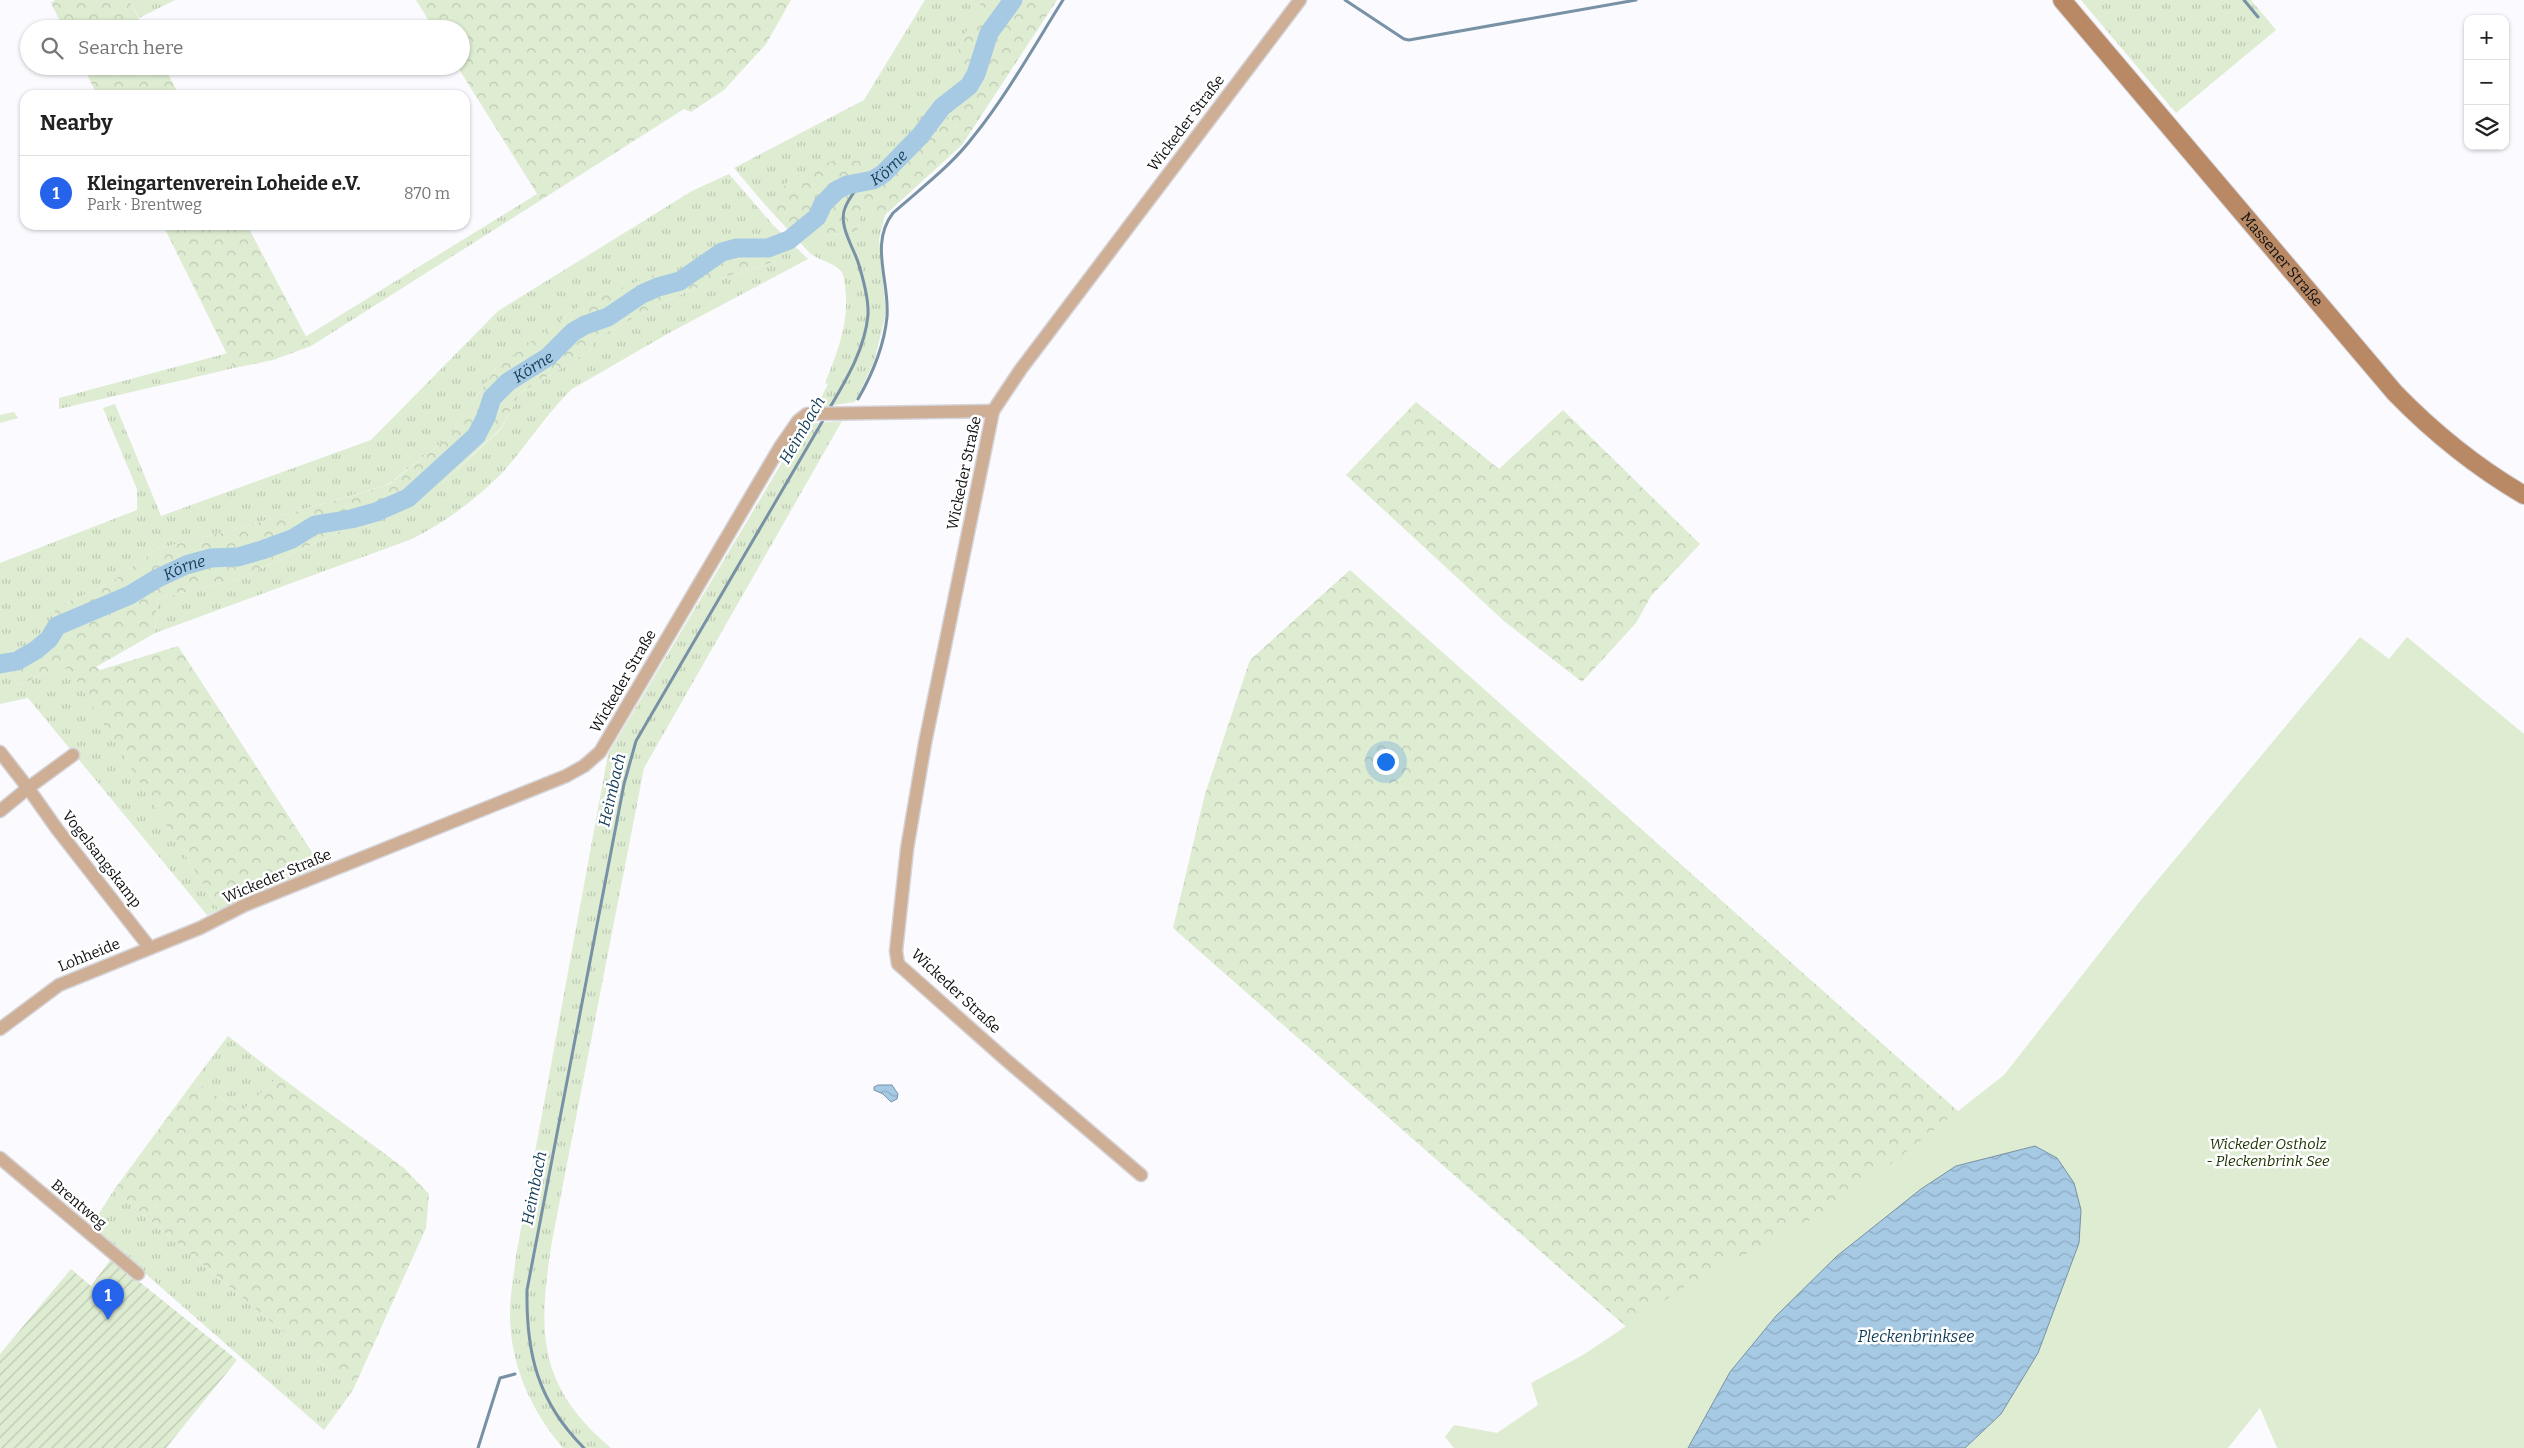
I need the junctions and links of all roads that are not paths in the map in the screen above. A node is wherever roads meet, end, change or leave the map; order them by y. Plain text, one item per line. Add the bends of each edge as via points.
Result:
1 (1300, 0) edge
2 (2062, 0) edge
3 (993, 411) junction
4 (2524, 495) edge
5 (0, 752) edge
6 (73, 755) dead end
7 (28, 788) junction
8 (0, 811) edge
9 (200, 928) joint
10 (150, 948) junction
11 (0, 1030) edge
12 (0, 1158) edge
13 (1141, 1175) dead end
14 (138, 1274) dead end

1 - 3 street, Wickeder Straße via 1021,369
2 - 4 main road, Massener Straße via 2394,393 2459,452
3 - 9 street, Wickeder Straße via 807,414 798,421 780,447 600,752 584,766 245,905
3 - 13 street, Wickeder Straße via 925,743 907,849 896,951 898,964
5 - 7 street, Vogelsangskamp
6 - 7 street
7 - 8 street
7 - 10 street, Vogelsangskamp via 56,829
9 - 10 street, Lohheide
10 - 11 street, Lohheide via 59,985
12 - 14 street, Brentweg

